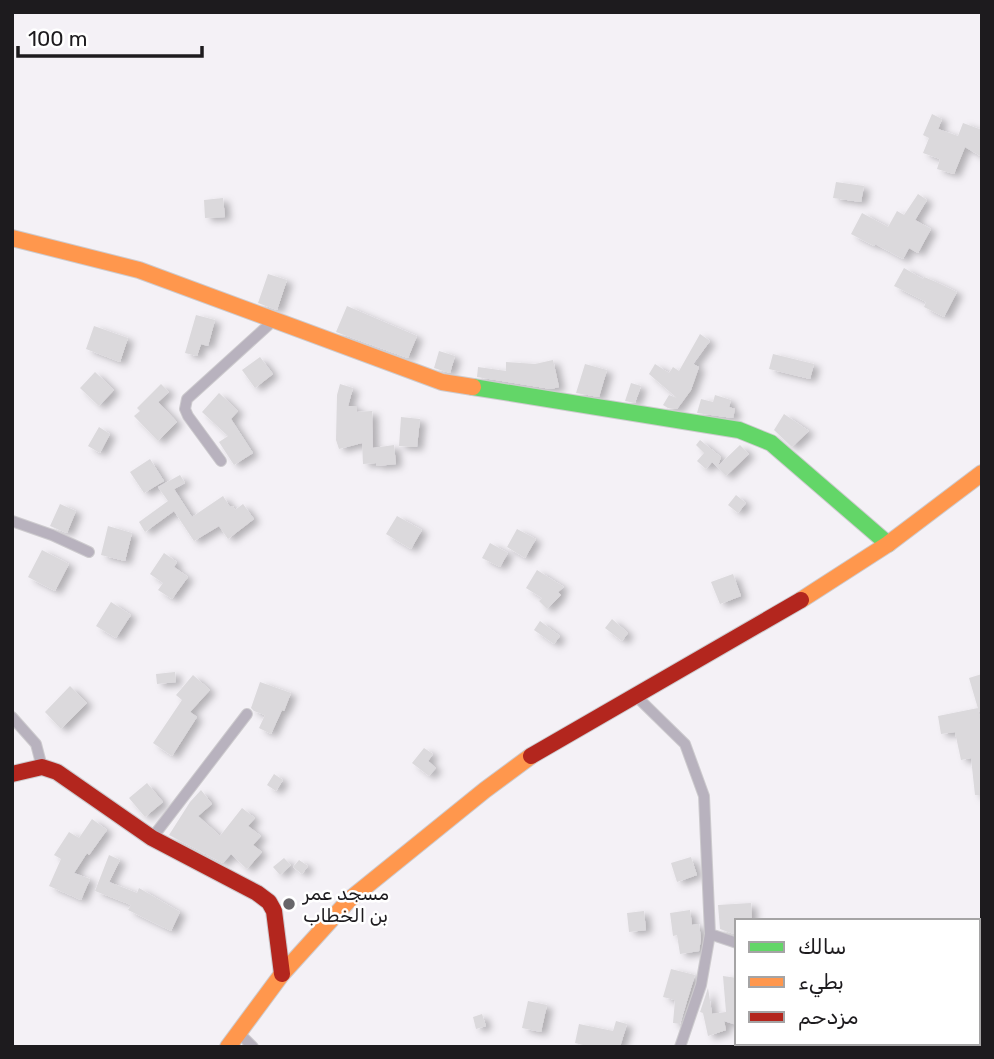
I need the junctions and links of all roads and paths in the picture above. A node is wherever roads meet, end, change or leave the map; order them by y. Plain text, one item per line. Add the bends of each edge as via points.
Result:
1 (12, 238) edge
2 (274, 320) junction
3 (221, 461) dead end
4 (982, 473) edge
5 (12, 521) edge
6 (888, 544) junction
7 (89, 552) dead end
8 (636, 696) junction
9 (247, 714) dead end
10 (12, 717) edge
11 (42, 766) junction
12 (12, 774) edge
13 (152, 838) junction
14 (710, 934) junction
15 (735, 943) edge
16 (282, 974) junction
17 (238, 1032) junction
18 (229, 1047) edge
19 (253, 1047) edge
20 (680, 1047) edge

1 - 2 street via 139,270
2 - 3 street via 187,399 188,416
2 - 6 street via 442,382 739,430 771,443
4 - 6 street
5 - 7 street
6 - 8 street via 797,603
8 - 14 street via 685,744 704,796
8 - 16 street via 539,750 485,790 349,900
9 - 13 street
10 - 11 street via 36,744
11 - 12 street
11 - 13 street
13 - 16 street via 269,902
14 - 15 street
14 - 20 street via 701,985
16 - 17 street
17 - 18 street
17 - 19 street

